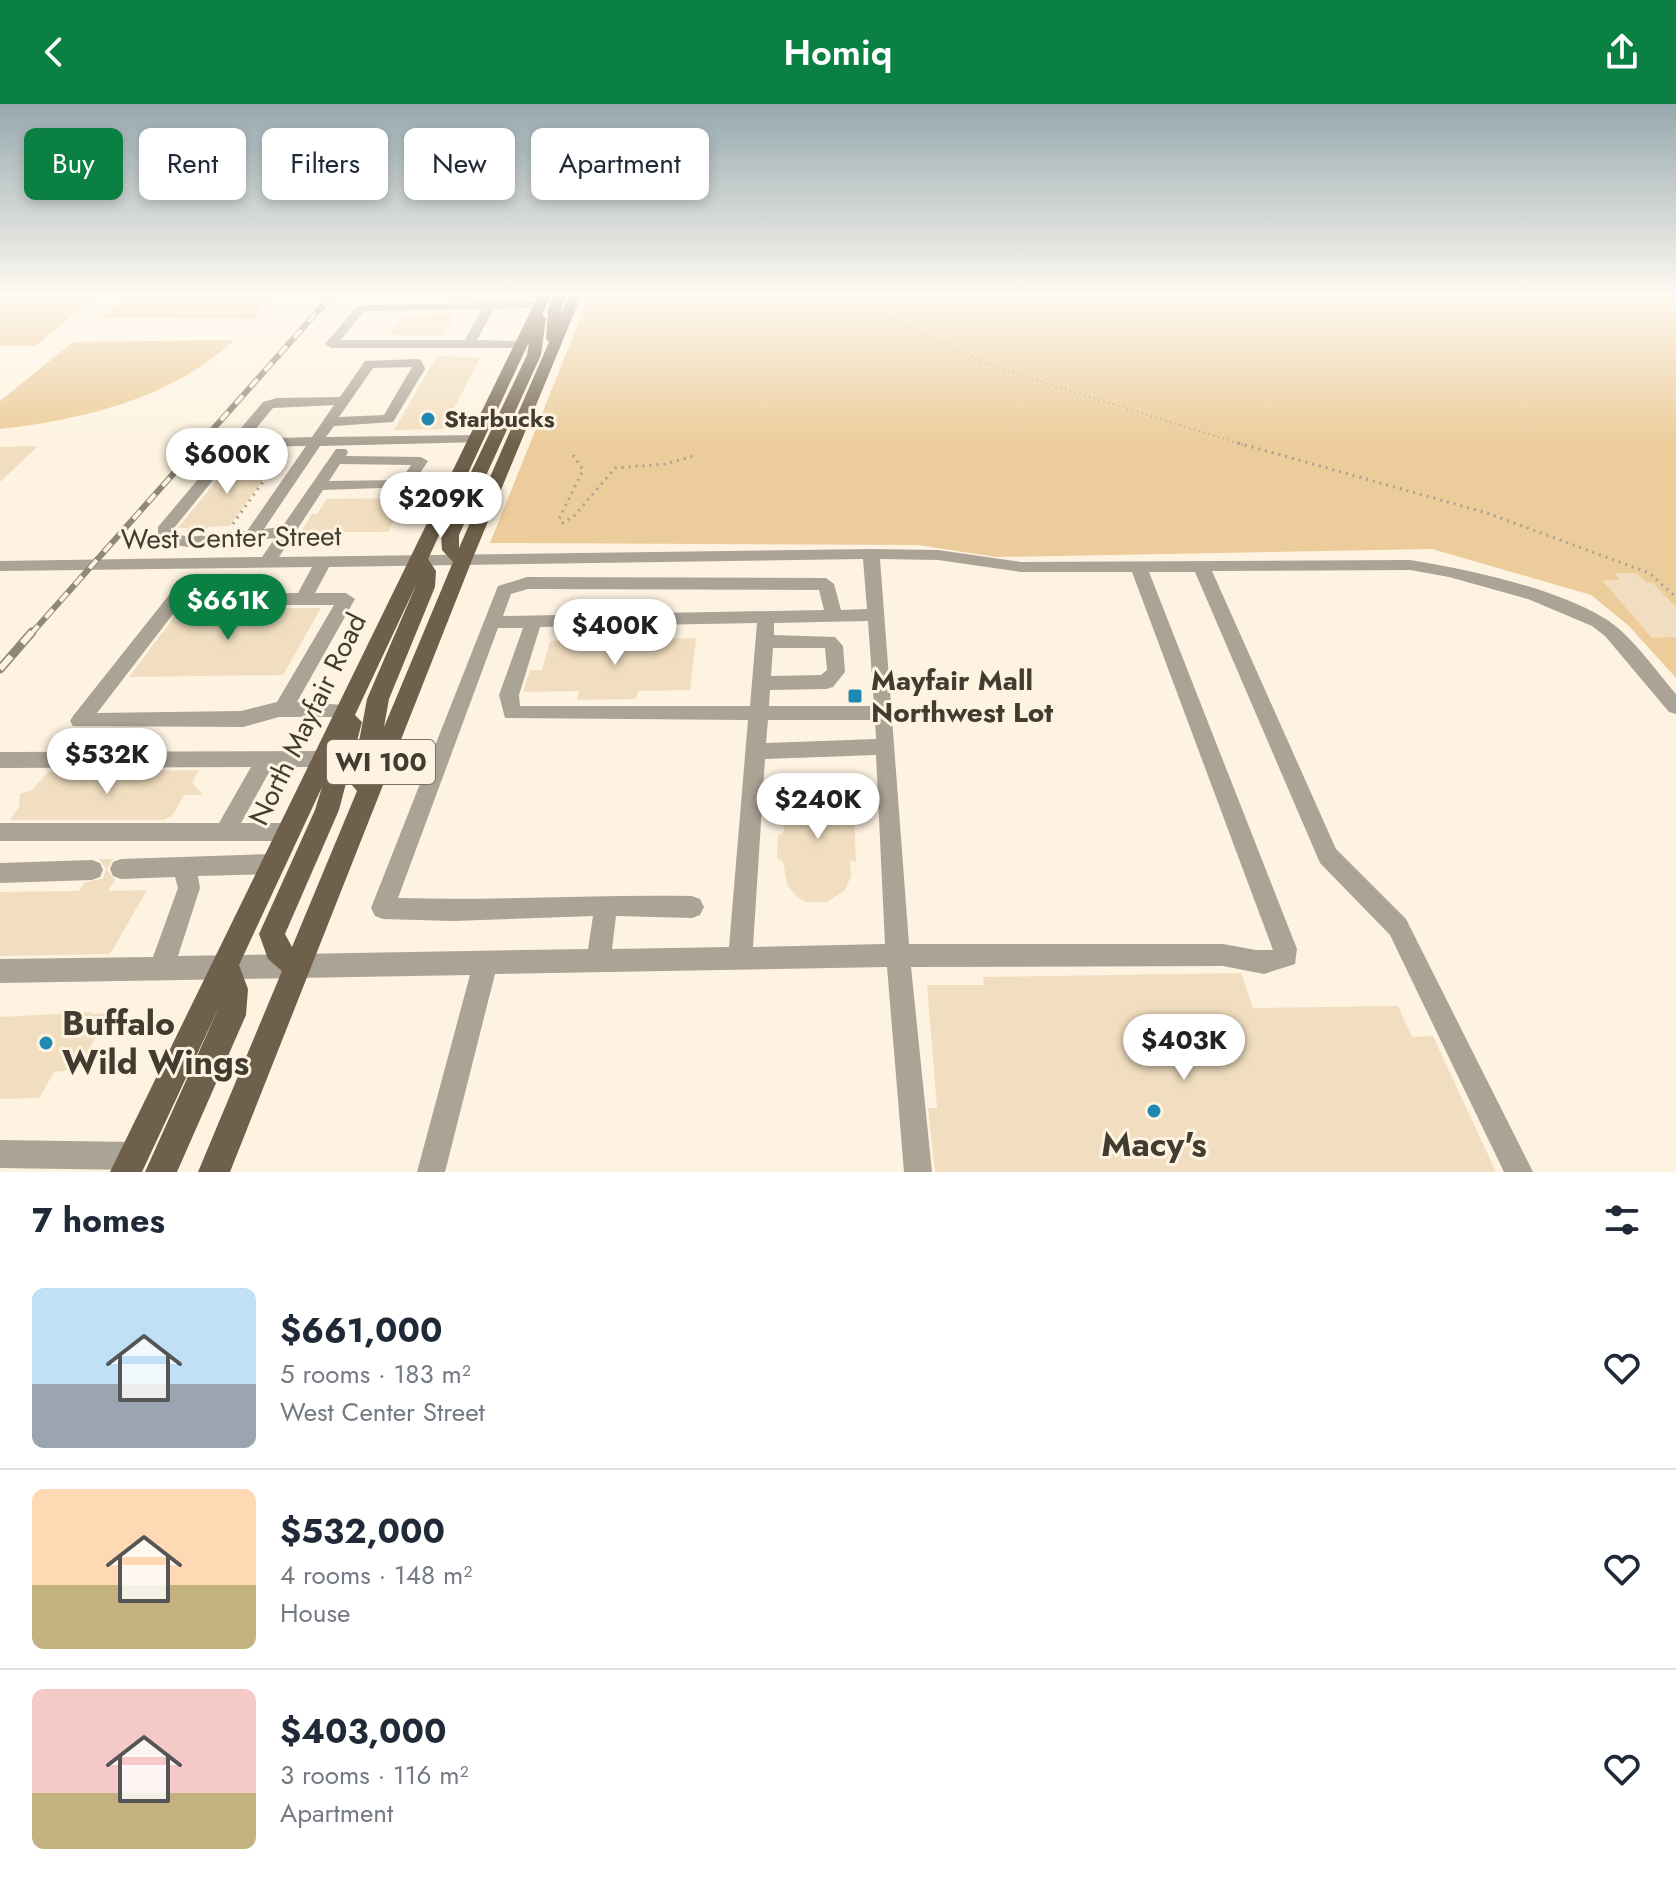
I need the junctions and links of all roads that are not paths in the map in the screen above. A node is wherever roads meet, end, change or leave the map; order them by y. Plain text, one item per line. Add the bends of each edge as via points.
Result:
1 (331, 344) edge
2 (469, 344) joint
3 (522, 344) joint
4 (536, 344) edge
5 (552, 344) edge
6 (555, 344) edge
7 (552, 351) junction
8 (343, 401) junction
9 (338, 422) junction
10 (477, 439) junction
11 (424, 440) junction
12 (317, 442) junction
13 (348, 442) junction
14 (236, 443) junction
15 (336, 460) junction
16 (318, 486) junction
17 (287, 532) junction
18 (252, 535) junction
19 (871, 554) junction
20 (419, 560) junction
21 (463, 560) junction
22 (324, 561) junction
23 (267, 562) junction
24 (0, 566) edge
25 (1138, 566) junction
26 (1201, 566) junction
27 (303, 599) junction
28 (875, 615) junction
29 (766, 616) junction
30 (832, 616) junction
31 (534, 620) junction
32 (492, 622) junction
33 (764, 641) junction
34 (360, 683) junction
35 (761, 683) junction
36 (1676, 707) edge
37 (283, 709) junction
38 (346, 712) junction
39 (884, 713) junction
40 (758, 714) junction
41 (886, 747) junction
42 (756, 751) junction
43 (266, 759) junction
44 (332, 759) junction
45 (0, 760) edge
46 (355, 827) junction
47 (0, 832) edge
48 (225, 832) junction
49 (288, 832) junction
50 (272, 864) junction
51 (184, 867) junction
52 (121, 869) dead end
53 (92, 870) dead end
54 (0, 873) edge
55 (606, 905) junction
56 (692, 907) dead end
57 (898, 957) junction
58 (740, 959) junction
59 (598, 961) junction
60 (486, 962) junction
61 (299, 965) junction
62 (223, 966) junction
63 (162, 967) junction
64 (0, 971) edge
65 (0, 1154) edge
66 (130, 1164) edge
67 (161, 1172) edge
68 (214, 1172) edge
69 (431, 1172) edge
70 (918, 1172) edge
71 (1519, 1172) edge

1 - 2 street
2 - 3 street
3 - 10 main road, North Mayfair Road / WI 100
4 - 21 main road via 450,535 448,547
5 - 7 main road
6 - 7 main road, WI 100
7 - 21 main road, WI 100
8 - 9 street
8 - 9 street via 369,364 417,363 419,369 388,419
8 - 14 street via 268,405
9 - 11 street via 368,432 417,432
9 - 12 street
10 - 11 street
10 - 20 main road, North Mayfair Road / WI 100
11 - 13 street
12 - 13 street
12 - 14 street
12 - 18 street
13 - 15 street
14 - 18 street via 166,527 166,534 188,542
15 - 16 street
15 - 16 street via 421,461 406,484
16 - 17 street
17 - 18 street
17 - 23 street
19 - 21 street, West Center Street
19 - 25 street, West Center Street via 938,555 1021,567
19 - 28 street
20 - 21 street, West Center Street
20 - 22 street, West Center Street
20 - 34 main road, North Mayfair Road / WI 100
20 - 46 main road via 427,571 426,587 378,699
21 - 46 main road, WI 100
22 - 23 street, West Center Street
22 - 27 street
23 - 24 street, West Center Street
25 - 26 street, West Center Street
25 - 57 street via 1286,956 1270,963 1223,955
26 - 36 street, West Center Street via 1410,565 1491,582 1598,622
26 - 71 street via 1328,856 1398,927
27 - 37 street via 346,599
27 - 37 street via 175,599 80,721 243,719 256,710
28 - 30 street
28 - 39 street
29 - 30 street
29 - 31 street
29 - 33 street
30 - 32 street via 826,584 527,583 504,590
31 - 32 street
31 - 40 street via 509,695 512,713
32 - 55 street via 383,908
33 - 35 street
33 - 35 street via 829,642 836,672 826,682
34 - 38 main road, North Mayfair Road / WI 100
34 - 44 main road
35 - 40 street
37 - 38 street
38 - 44 main road, North Mayfair Road / WI 100
39 - 40 street
39 - 41 street
40 - 42 street
41 - 42 street
41 - 57 street
42 - 58 street
43 - 44 street
43 - 45 street
43 - 48 street
44 - 49 main road, North Mayfair Road / WI 100
44 - 61 main road via 327,810 272,934 274,948
46 - 61 main road, WI 100
47 - 48 street
48 - 49 street
49 - 50 main road, North Mayfair Road / WI 100
50 - 51 street
50 - 62 main road, North Mayfair Road / WI 100
51 - 52 street
51 - 63 street via 189,888
53 - 54 street
55 - 56 street
55 - 59 street
57 - 58 street
57 - 70 street
58 - 59 street
59 - 60 street
60 - 61 street
60 - 69 street
61 - 62 street
61 - 68 main road, WI 100
62 - 63 street
62 - 66 main road, North Mayfair Road / WI 100
62 - 67 main road via 237,988 232,1015
63 - 64 street
65 - 66 street

